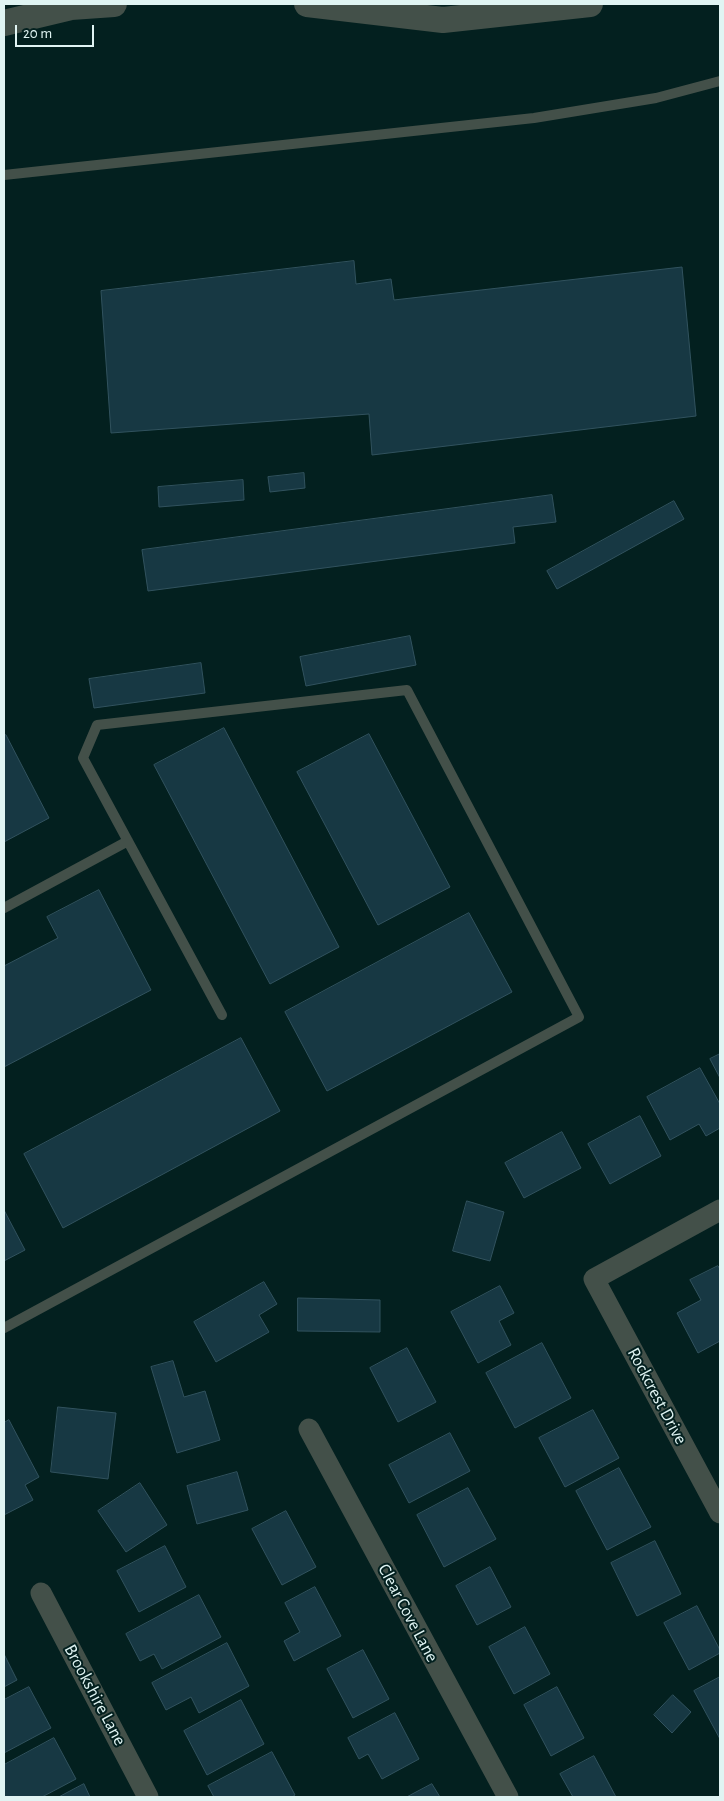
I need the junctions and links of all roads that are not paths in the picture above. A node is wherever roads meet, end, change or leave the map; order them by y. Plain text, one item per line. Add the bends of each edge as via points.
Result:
1 (114, 4) edge
2 (307, 4) edge
3 (590, 4) edge
4 (4, 23) edge
5 (720, 81) edge
6 (4, 175) edge
7 (128, 841) junction
8 (4, 908) edge
9 (222, 1015) dead end
10 (720, 1210) edge
11 (4, 1328) edge
12 (309, 1429) dead end
13 (720, 1513) edge
14 (41, 1593) dead end
15 (148, 1797) edge
16 (508, 1797) edge

1 - 4 street via 71,7
2 - 3 street via 443,20
5 - 6 lane via 656,98 534,118
7 - 8 lane
7 - 9 lane
7 - 11 lane via 83,758 97,726 407,690 579,1017
10 - 13 street, Rockcrest Drive via 594,1279
12 - 16 street, Clear Cove Lane
14 - 15 street, Brookshire Lane

